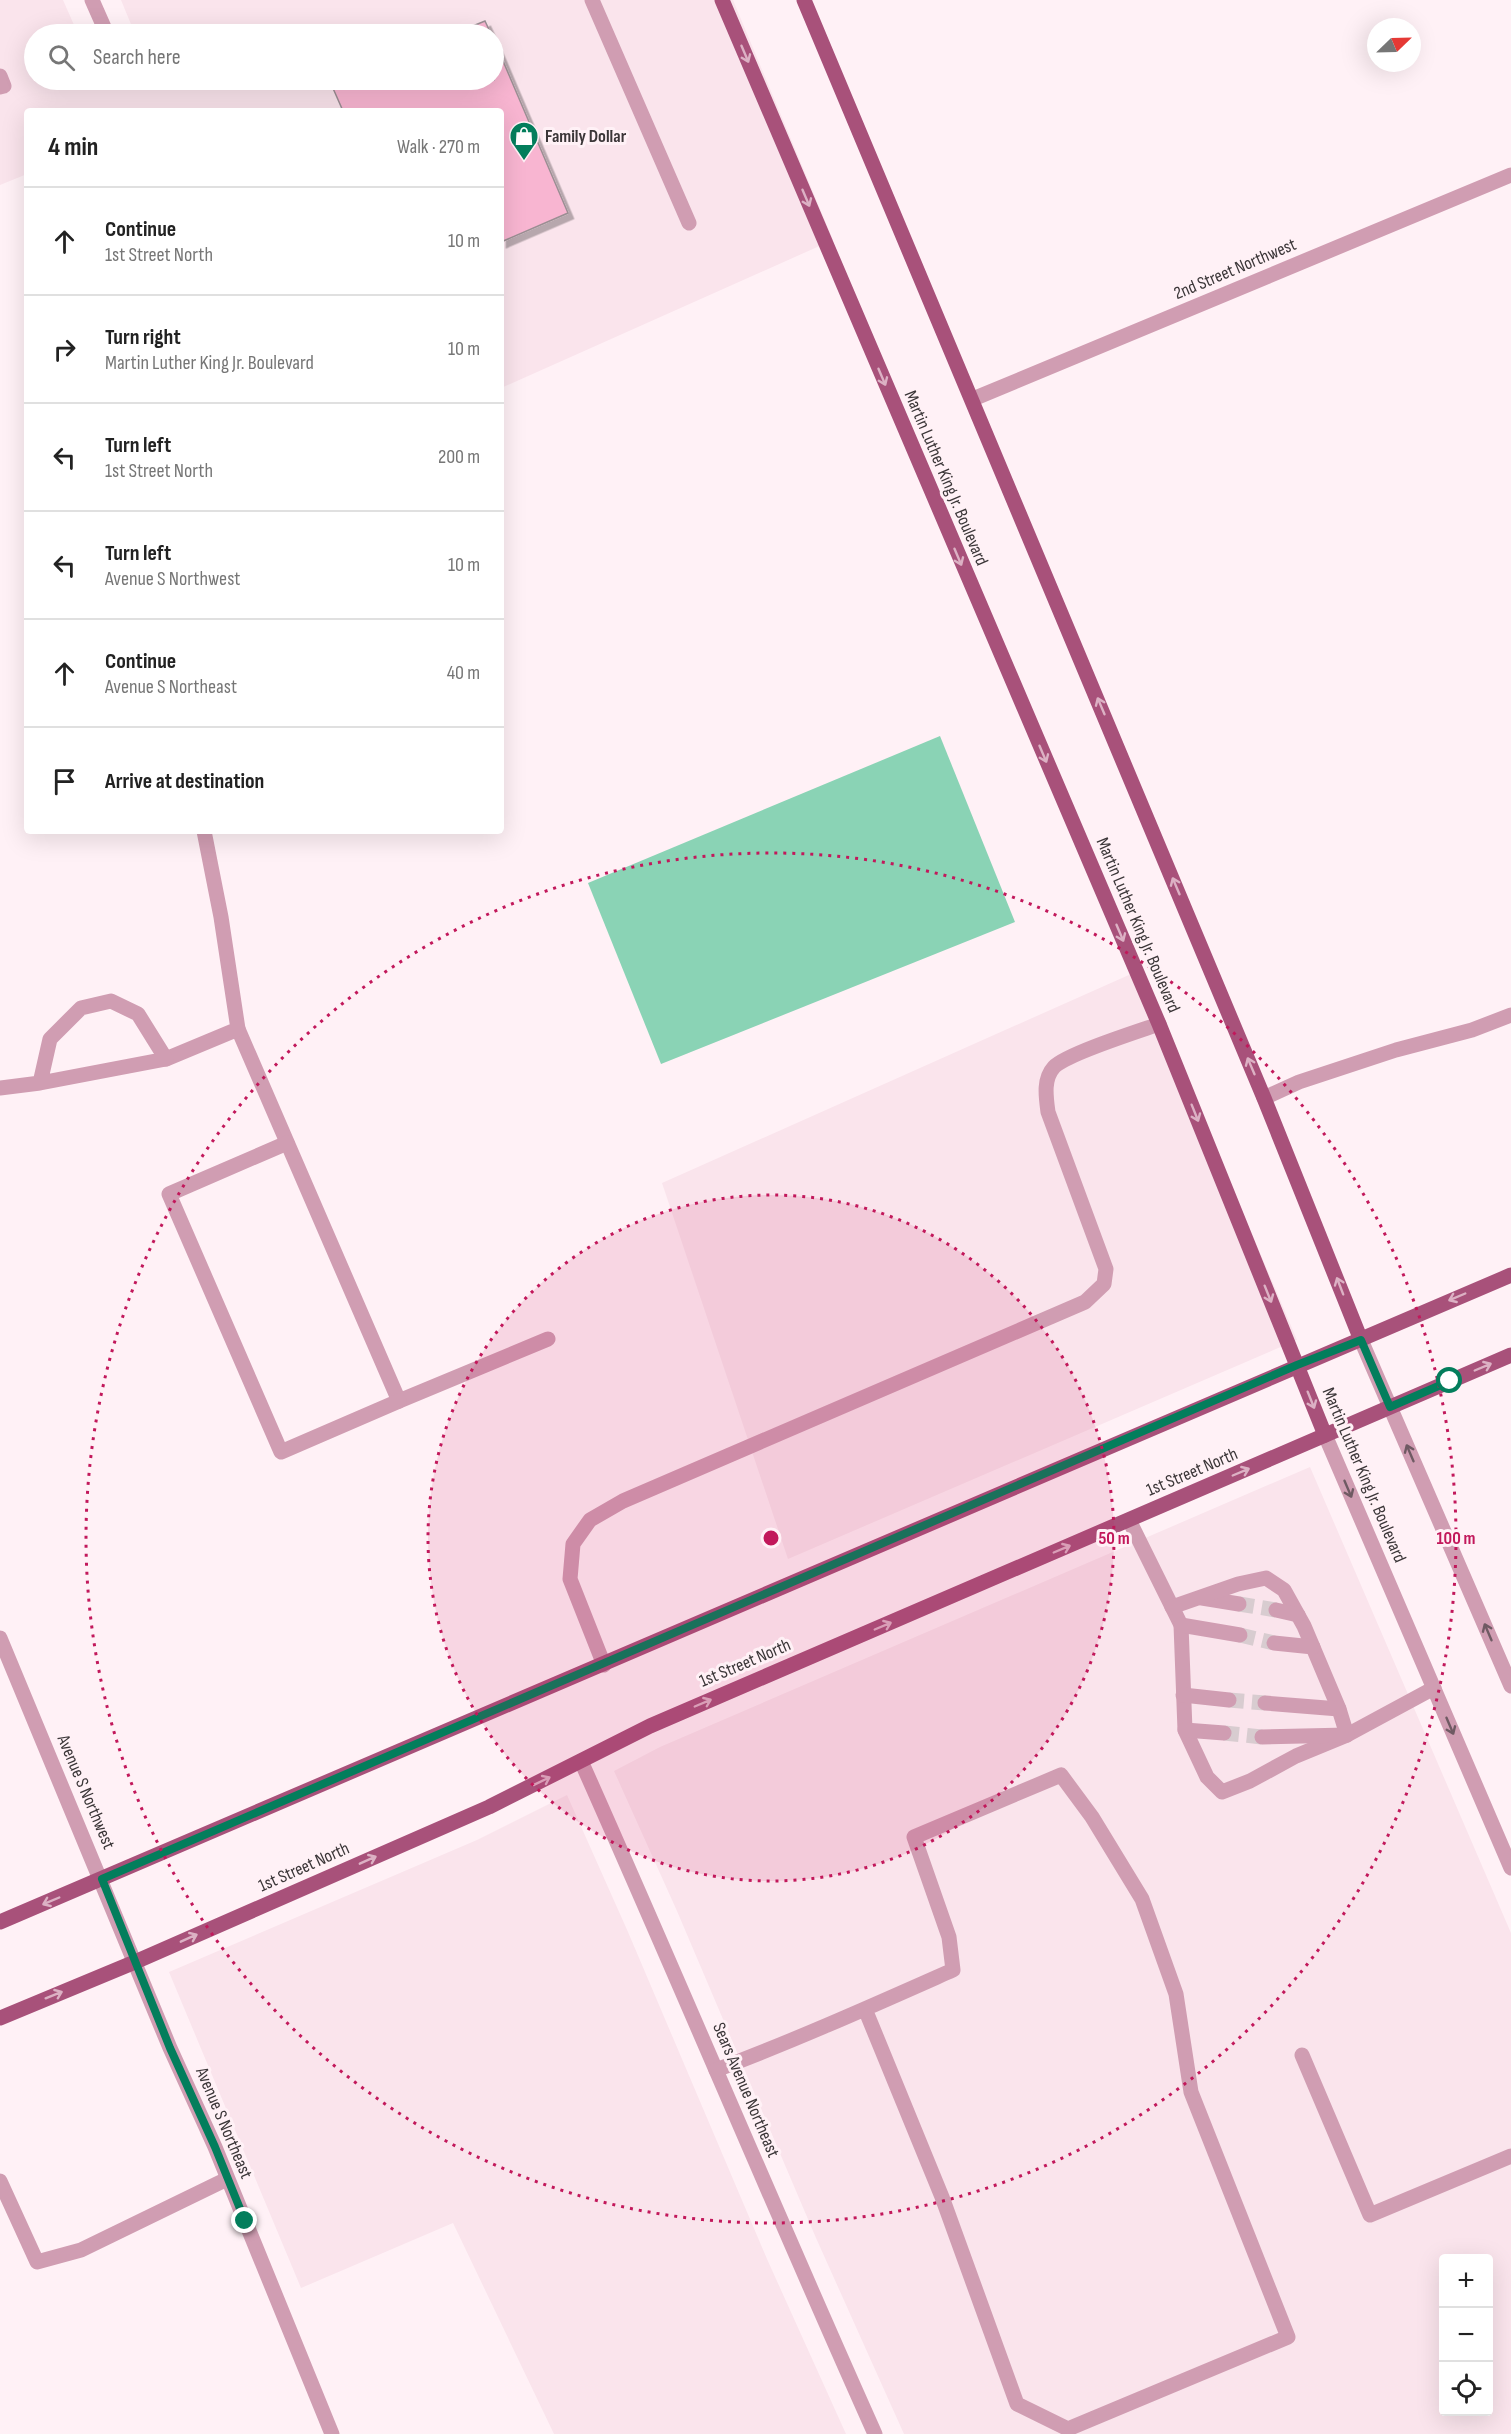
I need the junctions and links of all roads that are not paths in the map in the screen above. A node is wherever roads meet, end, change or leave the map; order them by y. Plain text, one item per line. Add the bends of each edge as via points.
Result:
1 (92, 0) edge
2 (592, 0) edge
3 (722, 0) edge
4 (804, 0) edge
5 (103, 24) edge
6 (0, 76) edge
7 (0, 87) edge
8 (1511, 175) edge
9 (689, 223) dead end
10 (973, 399) junction
11 (206, 834) edge
12 (1511, 1015) edge
13 (1159, 1024) junction
14 (238, 1029) junction
15 (166, 1059) junction
16 (40, 1083) junction
17 (0, 1088) edge
18 (1264, 1098) junction
19 (287, 1143) junction
20 (1511, 1275) edge
21 (548, 1340) dead end
22 (1361, 1340) junction
23 (1511, 1355) edge
24 (1297, 1365) junction
25 (399, 1401) junction
26 (1390, 1407) junction
27 (1325, 1436) junction
28 (1129, 1520) junction
29 (1199, 1598) junction
30 (1239, 1604) tunnel mouth
31 (1172, 1607) junction
32 (1276, 1610) tunnel mouth
33 (1298, 1614) junction
34 (1181, 1625) junction
35 (1240, 1635) tunnel mouth
36 (0, 1638) edge
37 (1274, 1643) tunnel mouth
38 (1313, 1647) junction
39 (604, 1665) junction
40 (1511, 1686) edge
41 (1434, 1688) junction
42 (1183, 1695) junction
43 (1228, 1700) tunnel mouth
44 (1265, 1703) tunnel mouth
45 (1339, 1709) junction
46 (1185, 1730) junction
47 (1224, 1733) tunnel mouth
48 (1347, 1735) junction
49 (1262, 1737) tunnel mouth
50 (581, 1761) junction
51 (1511, 1868) edge
52 (102, 1879) junction
53 (0, 1922) edge
54 (135, 1962) junction
55 (865, 2009) junction
56 (0, 2018) edge
57 (1302, 2055) dead end
58 (716, 2070) junction
59 (1511, 2156) edge
60 (227, 2179) junction
61 (0, 2181) edge
62 (332, 2434) edge
63 (875, 2434) edge

1 - 5 street
2 - 9 street
3 -> 13 main road, Martin Luther King Jr. Boulevard
4 - 10 main road
6 - 7 street via 4,86
8 - 10 street, 2nd Street Northwest
18 -> 10 main road
11 - 14 street
12 - 18 street via 1299,1082
13 -> 24 main road, Martin Luther King Jr. Boulevard
13 - 39 street via 1068,1058 1054,1067 1045,1087 1048,1112 1106,1269 1104,1284 1085,1302 623,1500 590,1520 573,1544 570,1579
14 - 15 street
14 - 19 street
15 - 16 street
15 - 16 street via 138,1014 111,1001 81,1008 50,1039
16 - 17 street
22 -> 18 main road
19 - 25 street
19 - 25 street via 169,1194 281,1452
20 -> 22 main road
21 - 25 street
22 - 24 main road
22 - 26 street
26 -> 23 main road, 1st Street North
24 -> 27 main road, Martin Luther King Jr. Boulevard
24 - 39 main road
26 - 27 main road, 1st Street North
40 -> 26 street
28 -> 27 main road, 1st Street North
27 -> 41 street, Martin Luther King Jr. Boulevard
28 - 31 street
50 -> 28 main road, 1st Street North via 650,1726
29 - 30 street
29 - 31 street
29 - 33 street via 1266,1578 1284,1590
31 - 34 street
32 - 33 street
33 - 38 street
34 - 35 street
34 - 42 street
36 - 52 street, Avenue S Northwest
37 - 38 street
38 - 45 street
39 - 52 main road
41 - 48 street
41 -> 51 street, Martin Luther King Jr. Boulevard
42 - 43 street
42 - 46 street
44 - 45 street
45 - 48 street
46 - 47 street
46 - 48 street via 1207,1778 1222,1792
48 - 49 street
54 -> 50 main road, 1st Street North via 489,1807
50 - 58 street, Sears Avenue Northeast
52 -> 53 main road
52 - 54 street, Avenue S Northwest
56 -> 54 main road, 1st Street North
54 - 60 street, Avenue S Northeast
55 - 55 street via 953,1970 949,1937 914,1836 1061,1775 1142,1899 1176,1994 1191,2092 1288,2337 1068,2429 1017,2404 942,2197
55 - 58 street
57 - 59 street via 1370,2215
58 - 63 street, Sears Avenue Northeast
60 - 61 street via 81,2250 37,2262
60 - 62 street, Avenue S Northeast

